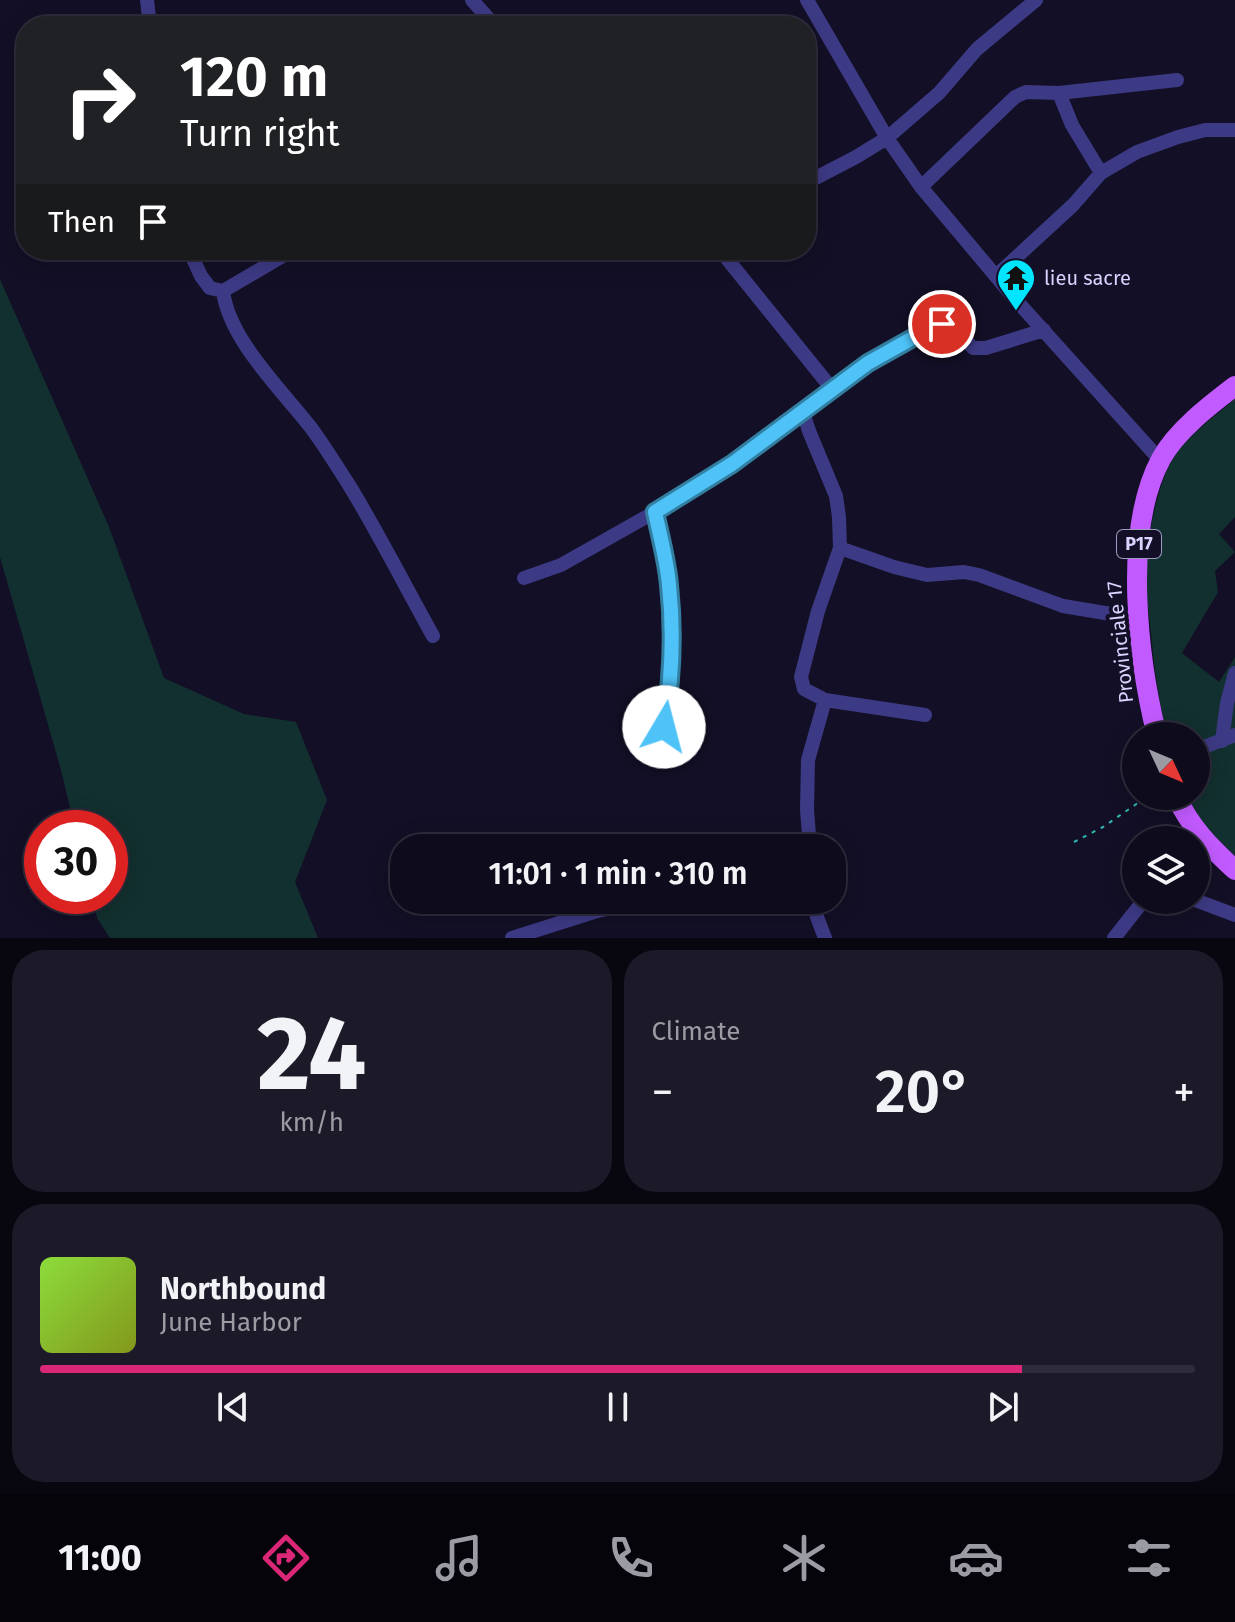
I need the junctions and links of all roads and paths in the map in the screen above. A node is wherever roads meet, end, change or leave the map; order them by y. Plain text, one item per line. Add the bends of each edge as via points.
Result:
1 (472, 0) edge
2 (807, 0) edge
3 (1036, 0) edge
4 (486, 16) edge
5 (1177, 80) dead end
6 (1059, 93) junction
7 (1235, 130) edge
8 (887, 138) junction
9 (1101, 173) junction
10 (816, 178) edge
11 (921, 187) junction
12 (194, 260) edge
13 (276, 260) edge
14 (728, 260) edge
15 (996, 276) junction
16 (223, 291) junction
17 (1044, 330) junction
18 (1235, 386) edge
19 (832, 389) junction
20 (803, 412) junction
21 (1160, 460) junction
22 (655, 512) junction
23 (840, 548) junction
24 (524, 578) dead end
25 (1138, 621) junction
26 (433, 636) dead end
27 (1235, 673) edge
28 (825, 700) junction
29 (925, 715) dead end
30 (1154, 722) edge
31 (1228, 738) edge
32 (659, 756) dead end
33 (1128, 810) edge
34 (1183, 810) edge
35 (809, 834) edge
36 (1074, 842) dead end
37 (1235, 870) edge
38 (1210, 906) edge
39 (588, 914) edge
40 (817, 914) edge
41 (1133, 914) edge
42 (1235, 915) edge
43 (512, 938) edge
44 (825, 938) edge
45 (1114, 938) edge

1 - 4 street
2 - 8 street
3 - 8 street via 977,49 939,93
5 - 6 street
6 - 9 street
6 - 11 street via 1015,97
7 - 9 street via 1178,137
8 - 10 street
8 - 11 street
9 - 15 street
11 - 15 street
12 - 16 street via 210,288
13 - 16 street
14 - 19 street
15 - 17 street
16 - 26 street via 245,345 350,486
17 - 19 street via 973,348 951,325 942,324 868,363
17 - 21 street
18 - 21 main road, Provinciale 17 / P17 via 1190,424
19 - 20 street
20 - 22 street
20 - 23 street via 836,496
21 - 25 main road, Provinciale 17 / P17 via 1137,556
22 - 24 street via 561,565
22 - 32 street via 669,584 672,656
23 - 25 street via 927,575 979,575 1063,606
23 - 28 street via 801,677 804,689
25 - 30 main road, Provinciale 17 / P17
27 - 31 street via 1227,703
28 - 29 street
28 - 35 street via 808,760
33 - 36 path
34 - 37 main road via 1198,835
38 - 42 street
39 - 43 street
40 - 44 street
41 - 45 street

